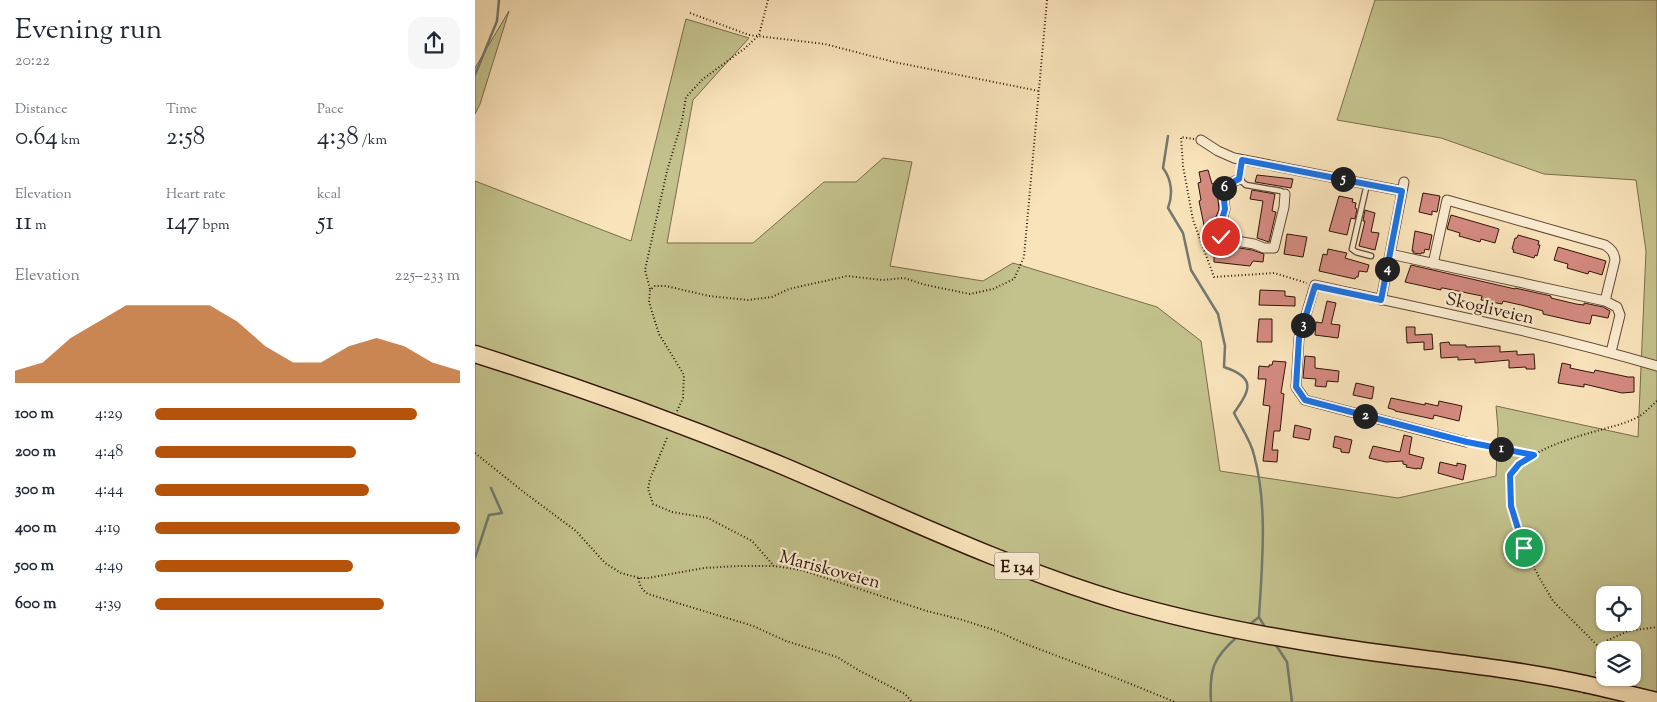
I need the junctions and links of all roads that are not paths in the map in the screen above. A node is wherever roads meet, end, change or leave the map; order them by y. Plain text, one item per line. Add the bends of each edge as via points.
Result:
1 (1201, 140) dead end
2 (1242, 160) junction
3 (1239, 179) junction
4 (1367, 184) junction
5 (1285, 194) joint
6 (1390, 254) junction
7 (1371, 256) dead end
8 (1433, 264) junction
9 (1381, 300) junction
10 (1605, 301) junction
11 (1611, 352) junction
12 (475, 354) edge
13 (475, 362) edge
14 (1657, 366) edge
15 (1467, 442) road end
16 (1589, 683) junction
17 (1606, 692) junction
18 (1632, 702) edge
19 (1657, 702) edge

1 - 2 street
2 - 3 lane
2 - 4 street
3 - 5 lane via 1246,185
3 - 5 street via 1225,186 1223,191 1225,209 1219,231 1221,237 1228,240 1274,248
4 - 6 street via 1403,186
4 - 7 lane via 1352,249
6 - 8 street
6 - 9 street
8 - 10 street
8 - 10 street via 1447,200 1605,245 1611,249 1615,260
9 - 11 street, Skogliveien
9 - 15 street, Skogliveien via 1315,286 1299,338 1296,387 1305,400
10 - 11 street via 1617,307 1620,315
11 - 14 street, Skogliveien
12 - 16 highway, E 134 via 685,427 990,555 1122,602 1272,637
13 - 16 highway, E 134 via 666,428 815,487 1002,568 1119,608 1270,644 1498,675
16 - 17 highway, E 134
17 - 18 highway, E 134
17 - 19 highway, E 134

